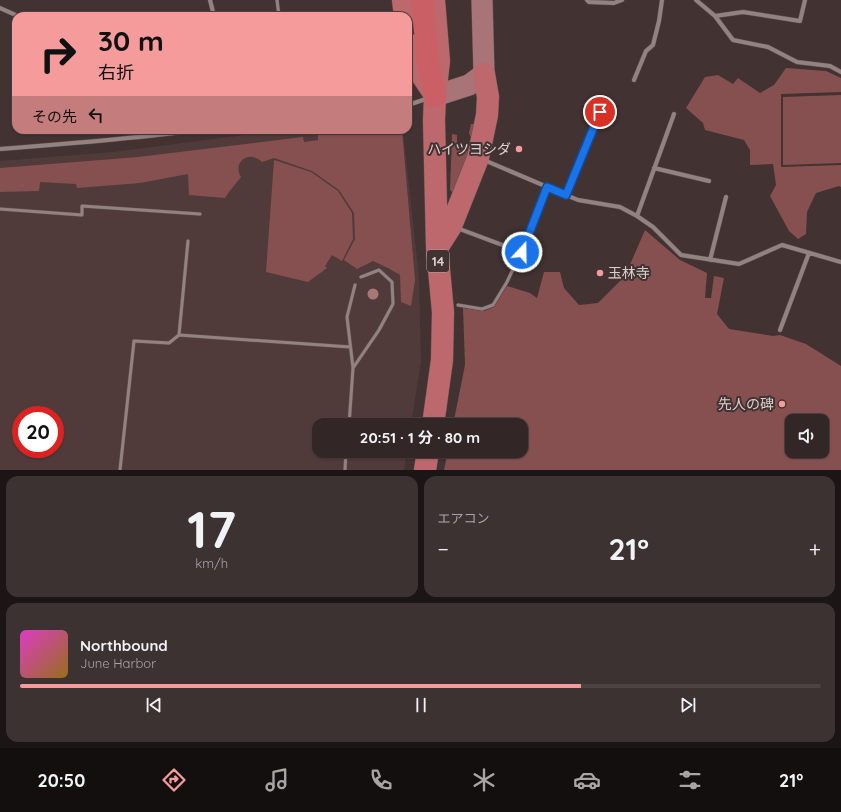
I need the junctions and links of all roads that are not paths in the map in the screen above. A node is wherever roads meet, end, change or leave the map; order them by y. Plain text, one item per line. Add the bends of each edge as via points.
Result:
1 (210, 0) edge
2 (277, 0) edge
3 (403, 0) edge
4 (422, 0) edge
5 (434, 0) edge
6 (449, 0) edge
7 (482, 0) edge
8 (587, 0) edge
9 (622, 0) edge
10 (662, 0) edge
11 (696, 0) edge
12 (805, 0) edge
13 (0, 8) edge
14 (213, 12) edge
15 (278, 12) edge
16 (404, 12) edge
17 (12, 13) edge
18 (715, 16) junction
19 (412, 61) edge
20 (841, 72) edge
21 (484, 74) junction
22 (634, 80) dead end
23 (435, 96) junction
24 (412, 104) edge
25 (600, 112) dead end
26 (674, 114) dead end
27 (169, 134) edge
28 (0, 149) edge
29 (478, 158) junction
30 (654, 168) junction
31 (709, 181) dead end
32 (547, 187) junction
33 (566, 195) junction
34 (726, 198) dead end
35 (0, 209) edge
36 (200, 214) dead end
37 (637, 216) junction
38 (451, 226) junction
39 (188, 241) dead end
40 (437, 248) junction
41 (522, 252) junction
42 (809, 253) junction
43 (710, 260) junction
44 (841, 262) edge
45 (361, 277) dead end
46 (355, 285) dead end
47 (458, 305) dead end
48 (780, 330) dead end
49 (179, 335) junction
50 (350, 347) junction
51 (353, 368) junction
52 (349, 418) edge
53 (434, 418) edge
54 (346, 458) edge
55 (427, 458) edge
56 (120, 470) edge
57 (345, 470) edge
58 (425, 470) edge

1 - 14 street
2 - 15 lane
3 - 16 main road
4 - 23 highway via 428,61
5 - 23 main road via 440,61
6 - 23 main road, 14 via 454,60
7 - 21 main road
8 - 9 street
10 - 22 street via 653,45 646,52
11 - 18 street
12 - 18 street via 800,21 743,12
13 - 17 street
18 - 20 street via 734,40 768,47 797,62 830,66
19 - 23 main road
21 - 23 main road via 469,85
21 - 29 main road via 488,97
23 - 24 street
23 - 40 main road, 14
25 - 33 street
26 - 30 street
27 - 28 street
29 - 32 street
29 - 38 main road
30 - 31 street
30 - 37 street
32 - 33 street
32 - 41 lane
33 - 37 street via 578,200 620,207
34 - 43 street
35 - 36 lane via 82,214 82,206
37 - 43 street via 653,227 681,255
38 - 40 main road
38 - 41 street
39 - 49 lane
40 - 53 main road, 14 via 443,312 442,360
41 - 47 lane via 493,305 482,309
42 - 43 street via 782,245 739,264
42 - 44 street
42 - 48 street
45 - 51 lane via 379,270 392,282 393,304
46 - 50 lane via 347,317
49 - 50 lane
49 - 56 lane via 169,343 134,341
50 - 51 lane
51 - 52 lane
54 - 57 lane
55 - 58 main road

